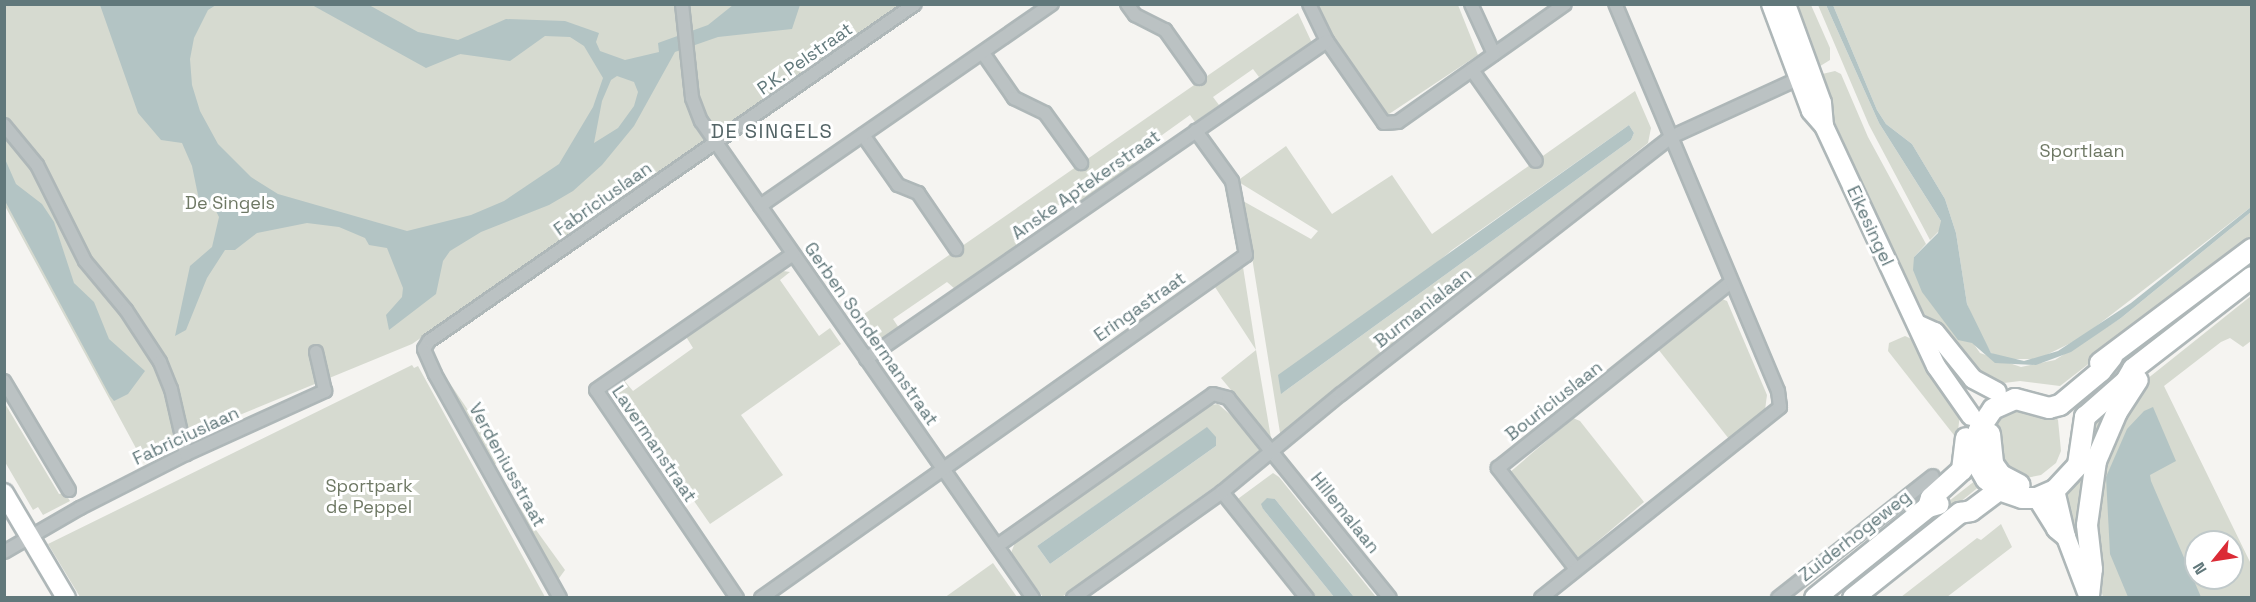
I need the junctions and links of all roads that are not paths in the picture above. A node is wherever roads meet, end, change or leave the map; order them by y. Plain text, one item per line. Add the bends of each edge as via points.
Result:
1 (682, 4) edge
2 (915, 4) edge
3 (1053, 4) edge
4 (1127, 4) edge
5 (1309, 4) edge
6 (1471, 4) edge
7 (1565, 4) edge
8 (1615, 4) edge
9 (1771, 4) edge
10 (1786, 4) edge
11 (1327, 41) junction
12 (982, 53) junction
13 (1494, 54) junction
14 (1472, 70) junction
15 (1805, 76) junction
16 (1199, 78) dead end
17 (4, 125) edge
18 (1196, 131) junction
19 (863, 135) junction
20 (1671, 137) junction
21 (716, 142) junction
22 (1536, 161) dead end
23 (1080, 163) dead end
24 (760, 206) junction
25 (956, 249) dead end
26 (2252, 249) edge
27 (794, 254) junction
28 (2252, 278) edge
29 (1731, 282) junction
30 (1919, 325) junction
31 (2161, 346) junction
32 (424, 350) joint
33 (316, 352) dead end
34 (866, 358) junction
35 (2133, 369) junction
36 (4, 381) edge
37 (1997, 392) junction
38 (2061, 408) junction
39 (1978, 417) junction
40 (1272, 452) junction
41 (186, 454) junction
42 (1972, 465) junction
43 (942, 467) junction
44 (1933, 476) dead end
45 (1997, 483) junction
46 (69, 489) dead end
47 (2048, 489) junction
48 (1222, 492) junction
49 (4, 493) edge
50 (30, 536) junction
51 (997, 546) junction
52 (4, 552) edge
53 (1576, 569) junction
54 (66, 597) edge
55 (560, 597) edge
56 (737, 597) edge
57 (761, 597) edge
58 (1033, 597) edge
59 (1073, 597) edge
60 (1307, 597) edge
61 (1390, 597) edge
62 (1541, 597) edge
63 (1778, 597) edge
64 (1815, 597) edge
65 (1853, 597) edge
66 (2089, 597) edge

1 - 21 street, Gerben Sondermanstraat via 695,108
2 - 21 street, P.K. Pelstraat
3 - 12 street
4 - 16 street via 1134,15 1166,30
5 - 11 street
6 - 13 street
7 - 13 street
8 - 20 street
9 - 15 street, Eikesingel
10 - 15 street, Eikesingel
11 - 14 street via 1384,123 1398,122
11 - 18 street, Anske Aptekerstraat
12 - 19 street
12 - 23 street via 1014,98 1045,113
13 - 14 street
14 - 22 street
15 - 20 street, Burmanialaan
15 - 30 street, Eikesingel via 1811,111 1824,126
17 - 41 street via 37,165 85,261 126,310 160,362 171,389
18 - 34 street, Anske Aptekerstraat
18 - 43 street, Eringastraat via 1232,181 1246,255
19 - 24 street
19 - 25 street via 898,185 918,193
20 - 29 street
20 - 40 street, Burmanialaan
21 - 24 street, Gerben Sondermanstraat
21 - 32 street, Fabriciuslaan via 429,341
24 - 27 street, Gerben Sondermanstraat
26 - 38 main road via 2112,357
27 - 34 street, Gerben Sondermanstraat
27 - 56 street, Lavermanstraat via 596,390
28 - 31 main road
29 - 53 street via 1778,391 1780,407
29 - 53 street, Bouriciuslaan via 1498,468
30 - 37 street, Eikesingel via 1935,332 1973,379
30 - 39 street, Eikesingel via 1928,349
31 - 35 main road
31 - 66 main road via 2117,412 2096,461 2086,525 2092,569
32 - 55 street, Verdeniusstraat
33 - 41 street, Fabriciuslaan via 325,391
34 - 43 street, Gerben Sondermanstraat
35 - 38 main road via 2121,373 2074,413
35 - 47 main road via 2126,381 2085,417 2078,465
36 - 46 street
37 - 38 main road via 2024,387
37 - 39 main road
38 - 39 main road via 2015,399
38 - 47 main road via 2069,452
39 - 42 main road
39 - 45 main road via 1991,427 1990,453
40 - 48 street, Burmanialaan
40 - 51 street via 1228,398 1213,394
40 - 61 street, Hillemalaan
41 - 50 street, Fabriciuslaan
42 - 45 main road
42 - 64 main road, Zuiderhogeweg via 1936,506 1928,507
43 - 51 street, Gerben Sondermanstraat
43 - 57 street
44 - 63 street, Zuiderhogeweg
45 - 47 main road
45 - 65 main road via 1964,504 1960,513
47 - 66 street
48 - 59 street, Burmanialaan
48 - 60 street
49 - 50 street
50 - 52 street, Fabriciuslaan
50 - 54 street
51 - 58 street, Gerben Sondermanstraat
53 - 62 street

